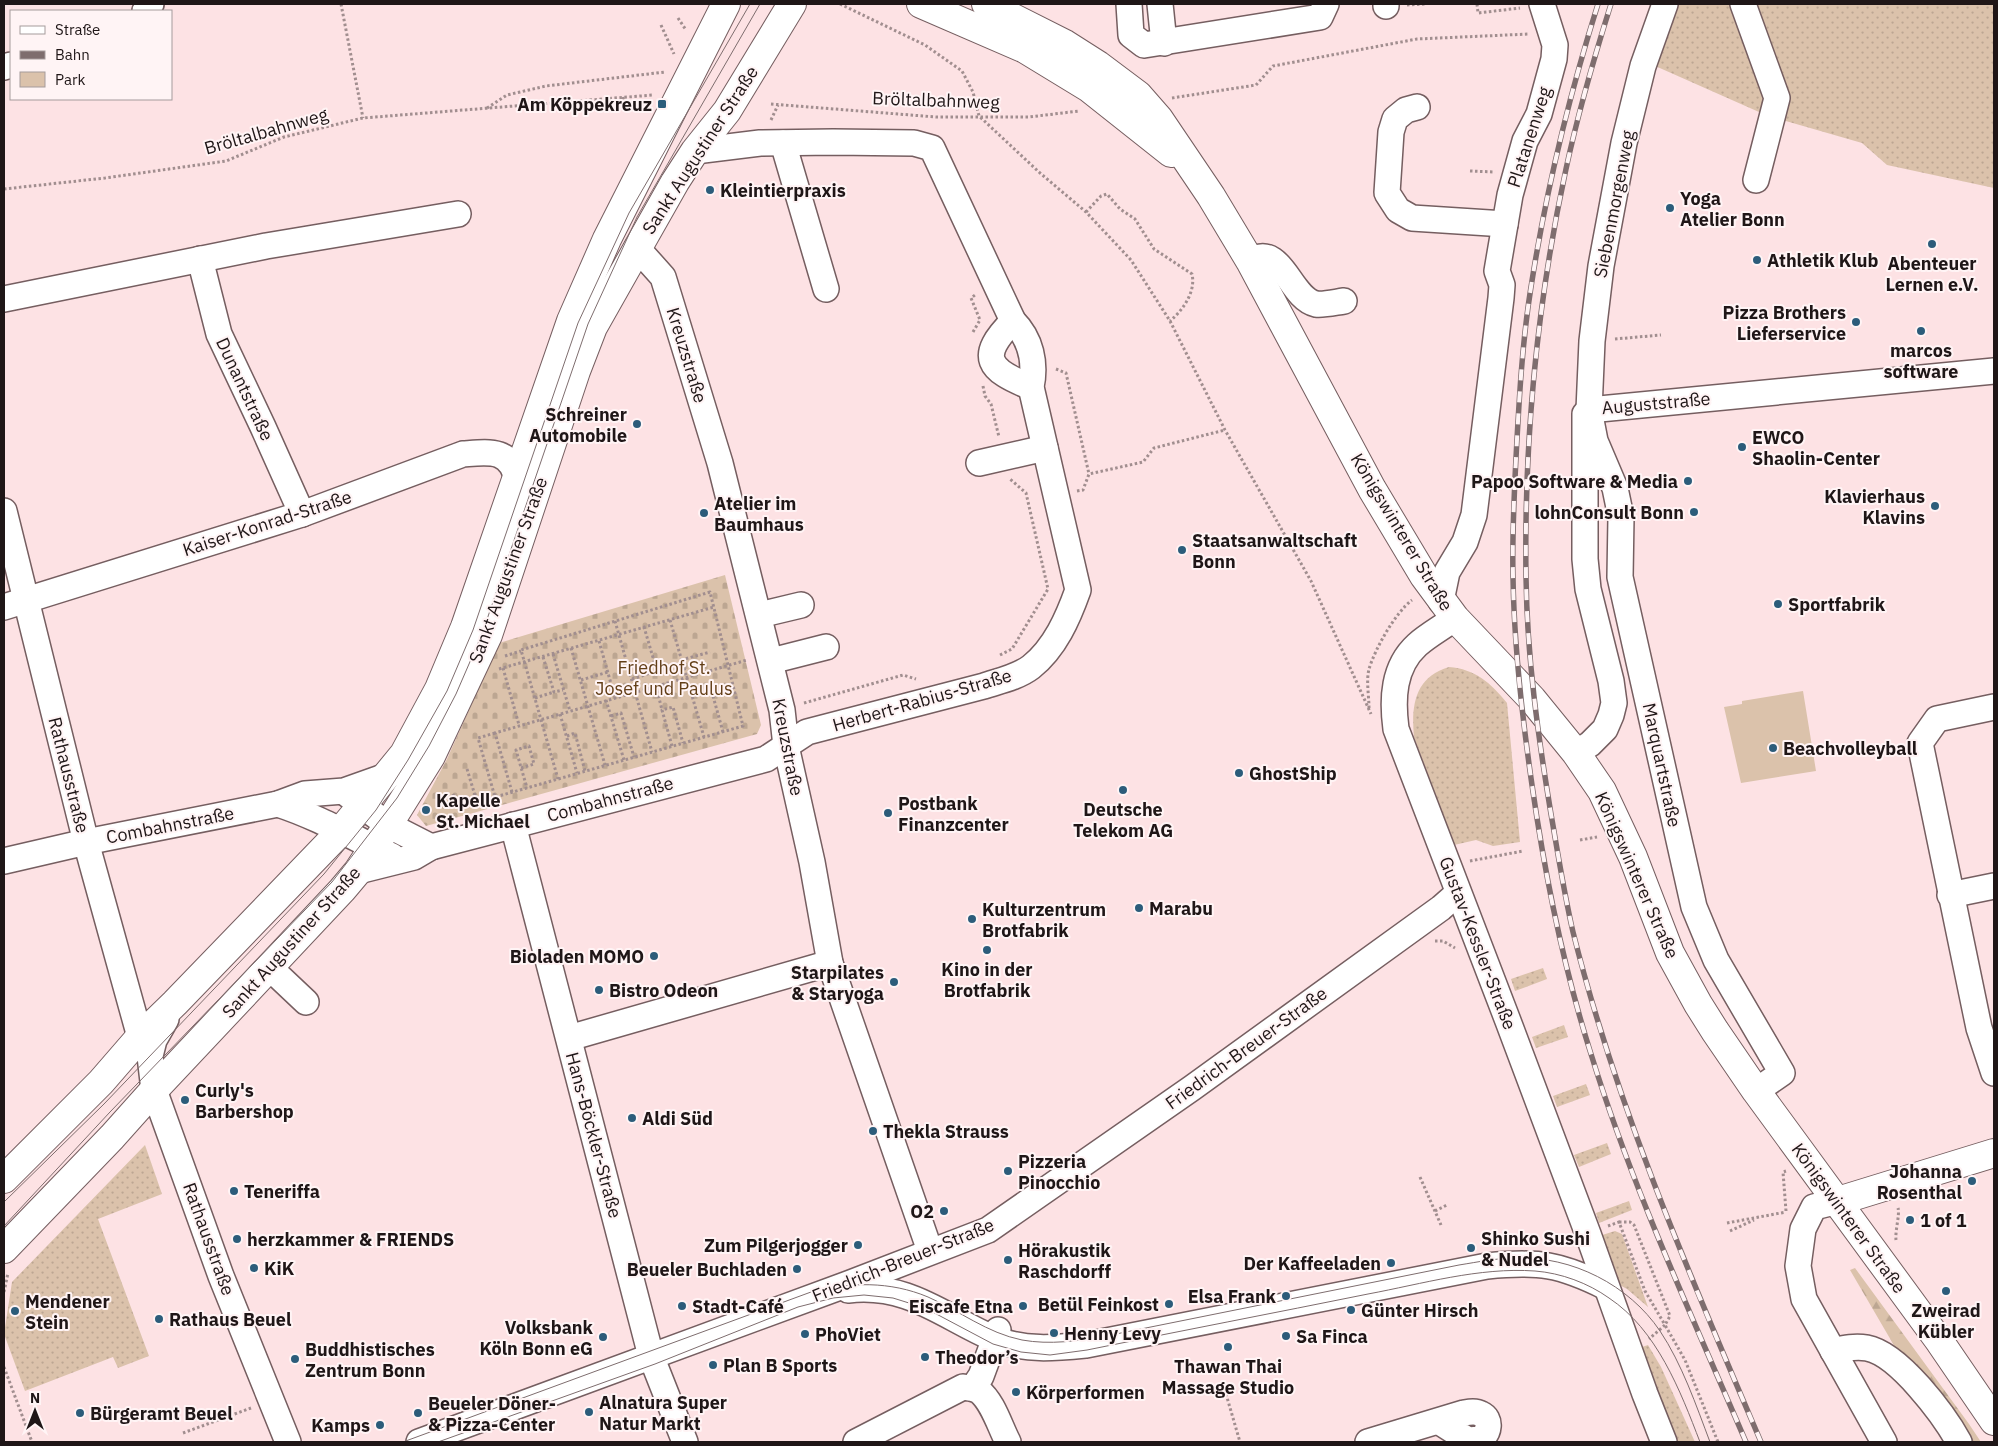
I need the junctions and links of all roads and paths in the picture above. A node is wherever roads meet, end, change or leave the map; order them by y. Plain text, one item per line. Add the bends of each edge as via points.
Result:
1 (341, 4) edge
2 (726, 4) edge
3 (813, 4) edge
4 (840, 4) edge
5 (921, 4) edge
6 (986, 4) edge
7 (1129, 4) edge
8 (1160, 4) edge
9 (1326, 4) edge
10 (1477, 4) edge
11 (1665, 4) edge
12 (1743, 4) edge
13 (1534, 5) edge
14 (786, 14) edge
15 (1269, 14) edge
16 (661, 25) dead end
17 (1552, 32) junction
18 (1164, 43) junction
19 (675, 57) dead end
20 (668, 72) dead end
21 (656, 95) dead end
22 (623, 97) junction
23 (1165, 99) dead end
24 (648, 104) dead end
25 (771, 104) dead end
26 (778, 105) junction
27 (1417, 107) dead end
28 (486, 108) junction
29 (1083, 110) dead end
30 (773, 116) dead end
31 (979, 116) junction
32 (936, 117) junction
33 (363, 118) junction
34 (935, 122) dead end
35 (784, 143) junction
36 (695, 151) junction
37 (1470, 171) dead end
38 (1490, 172) dead end
39 (1195, 173) junction
40 (1756, 180) dead end
41 (4, 189) edge
42 (1086, 212) junction
43 (458, 214) dead end
44 (1505, 224) junction
45 (637, 248) junction
46 (200, 259) junction
47 (1250, 261) junction
48 (994, 282) junction
49 (826, 289) dead end
50 (4, 299) edge
51 (1344, 301) dead end
52 (1013, 321) junction
53 (1170, 321) junction
54 (1661, 335) dead end
55 (970, 336) dead end
56 (1592, 341) junction
57 (1032, 362) junction
58 (1994, 371) edge
59 (981, 379) dead end
60 (1031, 388) junction
61 (1589, 410) junction
62 (1225, 430) junction
63 (1045, 448) junction
64 (1004, 457) junction
65 (979, 463) dead end
66 (1089, 474) junction
67 (517, 479) junction
68 (1057, 497) junction
69 (4, 511) edge
70 (302, 514) junction
71 (14, 603) edge
72 (801, 605) dead end
73 (714, 607) junction
74 (1448, 609) junction
75 (759, 615) junction
76 (670, 620) junction
77 (615, 621) junction
78 (644, 627) junction
79 (619, 635) junction
80 (599, 641) junction
81 (826, 647) dead end
82 (571, 648) junction
83 (521, 651) junction
84 (710, 652) dead end
85 (553, 654) junction
86 (543, 657) junction
87 (770, 657) junction
88 (995, 658) dead end
89 (681, 660) junction
90 (524, 662) junction
91 (728, 666) junction
92 (504, 668) junction
93 (496, 670) dead end
94 (608, 672) junction
95 (686, 677) junction
96 (632, 679) junction
97 (581, 680) junction
98 (921, 681) dead end
99 (656, 686) junction
100 (563, 690) junction
101 (554, 692) junction
102 (636, 692) junction
103 (713, 696) dead end
104 (535, 698) junction
105 (615, 698) junction
106 (606, 700) junction
107 (588, 706) junction
108 (1994, 707) edge
109 (662, 710) junction
110 (782, 710) junction
111 (570, 711) junction
112 (560, 714) junction
113 (611, 716) junction
114 (1372, 718) dead end
115 (541, 719) junction
116 (519, 726) junction
117 (723, 732) junction
118 (495, 733) junction
119 (567, 736) junction
120 (704, 737) junction
121 (683, 743) junction
122 (672, 746) junction
123 (786, 746) junction
124 (652, 752) junction
125 (1576, 753) junction
126 (634, 757) junction
127 (624, 760) junction
128 (605, 765) junction
129 (521, 768) junction
130 (467, 769) dead end
131 (586, 771) junction
132 (578, 773) junction
133 (558, 779) junction
134 (527, 788) junction
135 (512, 792) junction
136 (453, 794) dead end
137 (495, 797) junction
138 (353, 798) junction
139 (477, 802) junction
140 (278, 804) junction
141 (513, 825) junction
142 (340, 832) junction
143 (381, 836) junction
144 (86, 842) junction
145 (431, 847) junction
146 (1523, 850) dead end
147 (401, 860) junction
148 (4, 861) edge
149 (1447, 865) junction
150 (358, 871) junction
151 (1994, 886) edge
152 (1458, 893) junction
153 (1950, 895) junction
154 (830, 963) junction
155 (270, 968) junction
156 (306, 1002) dead end
157 (175, 1003) junction
158 (140, 1037) junction
159 (569, 1038) junction
160 (1994, 1073) edge
161 (154, 1090) junction
162 (1756, 1091) junction
163 (1994, 1153) edge
164 (1420, 1177) dead end
165 (4, 1179) edge
166 (1838, 1201) junction
167 (1447, 1205) dead end
168 (1435, 1211) junction
169 (1620, 1222) dead end
170 (1727, 1223) dead end
171 (1441, 1225) dead end
172 (1730, 1231) dead end
173 (4, 1249) edge
174 (930, 1251) junction
175 (1606, 1287) junction
176 (826, 1292) junction
177 (997, 1334) junction
178 (1833, 1351) junction
179 (651, 1356) junction
180 (4, 1367) edge
181 (973, 1388) junction
182 (1226, 1394) dead end
183 (272, 1401) junction
184 (1438, 1421) dead end
185 (1994, 1421) edge
186 (183, 1432) dead end
187 (32, 1442) edge
188 (288, 1442) edge
189 (418, 1442) edge
190 (685, 1442) edge
191 (856, 1442) edge
192 (1008, 1442) edge
193 (1240, 1442) edge
194 (1368, 1442) edge
195 (1664, 1442) edge
196 (1718, 1442) edge
197 (1884, 1442) edge
198 (1959, 1442) edge

1 - 33 path
2 - 67 main road, Sankt Augustiner Straße via 603,248 572,321
3 - 14 main road
4 - 31 path via 925,45 962,71 973,92
5 - 39 main road, Königswinterer Straße via 1025,49 1090,88
6 - 39 main road, Königswinterer Straße via 1065,44 1138,95
7 - 18 street via 1132,35 1144,45
8 - 18 street
9 - 15 street via 1320,17
10 - 13 path via 1478,13
11 - 56 street, Siebenmorgenweg via 1643,66 1624,143 1601,266
12 - 40 street via 1777,98
13 - 17 street, Platanenweg
14 - 36 main road, Sankt Augustiner Straße via 727,111
15 - 18 street
16 - 19 path
17 - 23 path via 1417,39 1273,66 1256,85
17 - 44 street, Platanenweg via 1554,59 1539,114 1525,140
20 - 28 path via 546,86 507,95
21 - 22 path, Bröltalbahnweg
22 - 24 path via 624,105
22 - 28 path, Bröltalbahnweg
25 - 26 path, Bröltalbahnweg
26 - 30 path
26 - 32 path, Bröltalbahnweg
27 - 44 street via 1406,110 1395,119 1391,132 1387,193 1398,210 1412,218
28 - 33 path, Bröltalbahnweg
29 - 31 path, Bröltalbahnweg via 1029,117
31 - 32 path, Bröltalbahnweg
31 - 42 path
32 - 34 path
33 - 41 path, Bröltalbahnweg via 284,137 226,161
35 - 36 street, Herbert-Rabius-Straße
35 - 48 street, Herbert-Rabius-Straße via 914,143 932,148
35 - 49 street
36 - 45 main road, Sankt Augustiner Straße
37 - 38 path
39 - 47 main road, Königswinterer Straße
42 - 53 path via 1131,260
42 - 53 path via 1107,194 1120,209 1135,218 1154,249 1189,270 1193,285 1185,305
43 - 46 street
44 - 74 street, Platanenweg via 1497,271 1502,285 1501,298 1474,515 1465,542 1448,572
45 - 75 street, Kreuzstraße via 663,277 720,463
45 - 143 main road, Sankt Augustiner Straße via 593,327 576,371 488,635 431,756
46 - 50 street
46 - 70 street, Dunantstraße via 219,334
47 - 51 street via 1263,256 1272,258 1306,298 1316,304
47 - 74 main road, Königswinterer Straße via 1372,489
48 - 52 street, Herbert-Rabius-Straße
48 - 55 path via 970,298 980,320
52 - 57 street, Herbert-Rabius-Straße via 1025,337
52 - 60 street via 994,341 990,350 992,361 999,371
53 - 62 path
54 - 56 path
56 - 61 street, Siebenmorgenweg
57 - 60 street, Herbert-Rabius-Straße
57 - 66 path via 1066,374
58 - 61 street, Auguststraße
59 - 64 path via 985,396 991,404
60 - 63 street, Herbert-Rabius-Straße
61 - 125 street, Auguststraße via 1585,414 1585,559 1588,589 1614,703 1605,729
61 - 162 street, Marquartstraße via 1595,441 1615,488 1621,517 1620,577 1694,907 1716,960 1782,1073
62 - 66 path via 1154,448 1143,462
62 - 114 path via 1311,580
63 - 64 street
63 - 68 street, Herbert-Rabius-Straße
64 - 65 street
64 - 88 path via 1010,480 1026,493 1048,588 1012,649
66 - 68 path via 1083,490
67 - 70 street, Kaiser-Konrad-Straße via 510,461 499,454 462,454
67 - 138 main road, Sankt Augustiner Straße via 440,689 389,775
68 - 123 street, Herbert-Rabius-Straße via 1078,590 1060,631 1030,668 984,686 807,732
69 - 71 street, Rathausstraße
70 - 71 street, Kaiser-Konrad-Straße
71 - 144 street, Rathausstraße
72 - 75 street
73 - 76 path
73 - 77 path via 710,592
73 - 91 path
74 - 125 main road, Königswinterer Straße via 1532,699
74 - 149 street, Gustav-Kessler-Straße via 1405,660 1397,676 1394,711 1396,729
75 - 87 street, Kreuzstraße
76 - 78 path
76 - 89 path
77 - 79 path
77 - 83 path
78 - 79 path
78 - 96 path via 657,671
79 - 80 path
79 - 96 path
80 - 82 path
80 - 94 path
81 - 87 street
82 - 85 path
82 - 97 path
83 - 90 path
83 - 92 path via 502,657
84 - 89 path
85 - 86 path
85 - 100 path
86 - 90 path
86 - 101 path
87 - 91 path
87 - 110 street, Kreuzstraße
89 - 95 path
90 - 92 path
90 - 104 path
91 - 95 path
91 - 117 path via 744,726
92 - 93 path
92 - 116 path
94 - 97 path
94 - 105 path
95 - 99 path
95 - 120 path
96 - 102 path
97 - 107 path
98 - 110 path via 903,675
99 - 102 path
99 - 109 path
100 - 101 path
100 - 111 path
101 - 104 path
102 - 105 path
102 - 124 path
103 - 117 path
104 - 115 path
105 - 106 path
106 - 107 path
106 - 113 path
107 - 111 path
107 - 128 path
108 - 153 street via 1937,719 1920,743
109 - 121 path via 673,707
109 - 122 path
110 - 123 street, Kreuzstraße
111 - 112 path
112 - 115 path
112 - 119 path
113 - 126 path via 621,713
113 - 127 path
115 - 116 path
115 - 133 path
116 - 118 path
117 - 120 path
118 - 135 path
118 - 137 path via 478,738
119 - 131 path via 575,733
119 - 132 path
120 - 121 path
121 - 122 path
122 - 124 path
123 - 141 street, Combahnstraße via 766,758
123 - 154 street, Kreuzstraße
124 - 126 path
125 - 162 main road, Königswinterer Straße via 1602,791 1616,819 1670,953 1715,1031
126 - 127 path
127 - 128 path
128 - 131 path
129 - 129 path via 516,750 529,746 534,764
129 - 134 path
130 - 139 path
131 - 132 path
132 - 133 path
133 - 134 path
134 - 135 path
135 - 137 path
136 - 139 path via 457,808
137 - 139 path
138 - 140 street, Combahnstraße via 304,794
138 - 142 main road, Sankt Augustiner Straße
138 - 143 street, Combahnstraße
140 - 142 street, Combahnstraße via 308,814
140 - 144 street, Combahnstraße
141 - 145 street, Combahnstraße
141 - 159 street, Hans-Böckler-Straße
142 - 143 street, Combahnstraße
142 - 157 main road, Sankt Augustiner Straße
143 - 145 street, Combahnstraße
143 - 147 street, Combahnstraße
143 - 150 main road, Sankt Augustiner Straße
144 - 148 street, Combahnstraße
144 - 158 street, Rathausstraße
145 - 147 street, Combahnstraße
146 - 149 path
147 - 150 street, Combahnstraße
149 - 152 street, Gustav-Kessler-Straße
150 - 155 main road, Sankt Augustiner Straße
151 - 153 street
152 - 174 street, Friedrich-Breuer-Straße via 1192,1088 1003,1220 988,1230
152 - 175 street, Gustav-Kessler-Straße
153 - 160 street via 1980,1028
154 - 159 street
154 - 174 street, Kreuzstraße
155 - 156 street
155 - 161 main road, Sankt Augustiner Straße
157 - 158 main road, Sankt Augustiner Straße
157 - 161 street, Sankt Augustiner Straße via 154,1040 150,1056
158 - 165 main road, Sankt Augustiner Straße via 101,1082
159 - 179 street, Hans-Böckler-Straße
161 - 173 main road, Sankt Augustiner Straße
161 - 183 street, Rathausstraße
162 - 166 main road, Königswinterer Straße
163 - 166 main road
164 - 168 path
166 - 178 street via 1814,1207 1803,1229 1798,1266 1804,1299
166 - 185 main road, Königswinterer Straße
167 - 168 path
168 - 171 path
169 - 196 path via 1630,1222 1634,1226 1670,1316 1665,1325 1685,1360
170 - 172 path via 1759,1217
174 - 176 street, Friedrich-Breuer-Straße
175 - 177 street via 1551,1265 1504,1264 1086,1345 1050,1349 1021,1346
175 - 195 street, Gustav-Kessler-Straße
176 - 177 street via 864,1288 892,1292 925,1302
176 - 179 street, Friedrich-Breuer-Straße
177 - 181 street
178 - 197 street
178 - 198 street via 1869,1348 1888,1357 1929,1398
179 - 189 street, Friedrich-Breuer-Straße
179 - 190 street, Hans-Böckler-Straße
180 - 187 path
181 - 191 street via 963,1387
181 - 192 street via 988,1402
182 - 193 path
183 - 186 path
183 - 188 street, Rathausstraße
184 - 194 street

